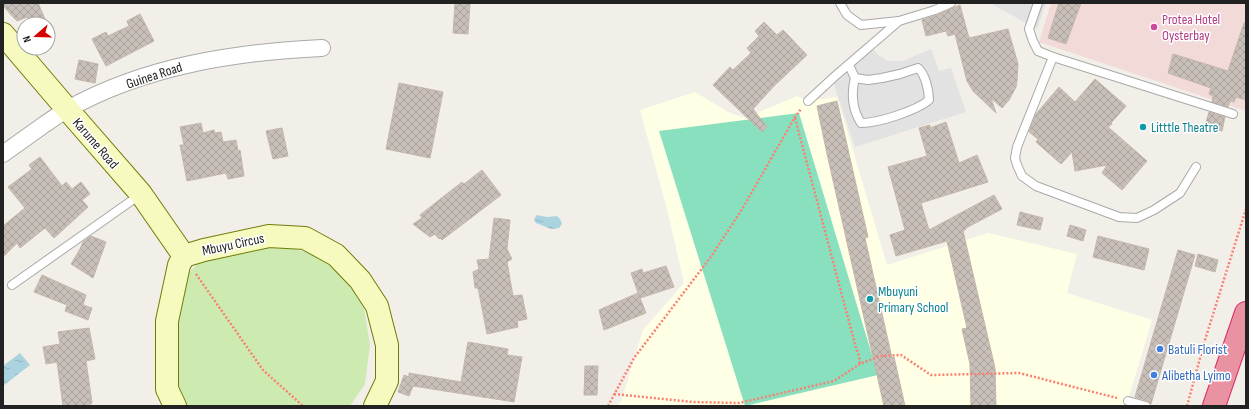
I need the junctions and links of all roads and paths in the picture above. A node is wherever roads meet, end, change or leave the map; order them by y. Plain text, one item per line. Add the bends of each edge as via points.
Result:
1 (840, 3) edge
2 (951, 3) edge
3 (1038, 3) edge
4 (899, 21) junction
5 (3, 34) edge
6 (322, 48) dead end
7 (1053, 57) junction
8 (849, 65) junction
9 (855, 78) junction
10 (808, 101) joint
11 (67, 110) junction
12 (1233, 114) dead end
13 (795, 117) junction
14 (3, 154) edge
15 (1196, 167) dead end
16 (141, 194) junction
17 (1246, 210) edge
18 (184, 256) junction
19 (12, 285) dead end
20 (1246, 313) edge
21 (860, 364) junction
22 (614, 394) junction
23 (1128, 401) joint
24 (175, 406) edge
25 (303, 406) edge
26 (375, 406) edge
27 (608, 406) edge
28 (1146, 406) edge
29 (1187, 406) edge
30 (1214, 406) edge

1 - 4 lane via 847,15 861,25
2 - 4 lane
3 - 7 lane via 1029,29 1038,50
4 - 8 lane
5 - 11 street, Karume Road
6 - 11 street, Guinea Road via 240,54 192,63 140,79
7 - 12 lane
7 - 15 lane via 1017,147 1015,158 1022,176 1036,186 1119,217 1137,218 1180,193
8 - 9 lane
8 - 10 lane
9 - 9 lane via 882,78 918,68 922,71 929,100 913,110 861,123 856,116 852,97
10 - 13 path
11 - 14 street, Guinea Road
11 - 16 street, Karume Road
13 - 21 path
13 - 22 path via 741,211 710,258 634,358
16 - 18 street, Karume Road
16 - 19 lane
17 - 29 path
18 - 24 street, Mbuyu Circus via 179,265 167,320 167,389
18 - 25 path via 263,370
18 - 26 street, Mbuyu Circus via 269,236 305,238 336,255 360,280 377,306 387,345 387,381
20 - 30 highway
21 - 22 path via 834,381 739,403 693,402
21 - 23 path via 880,356 901,355 931,375 1019,374
22 - 27 path
23 - 28 lane

